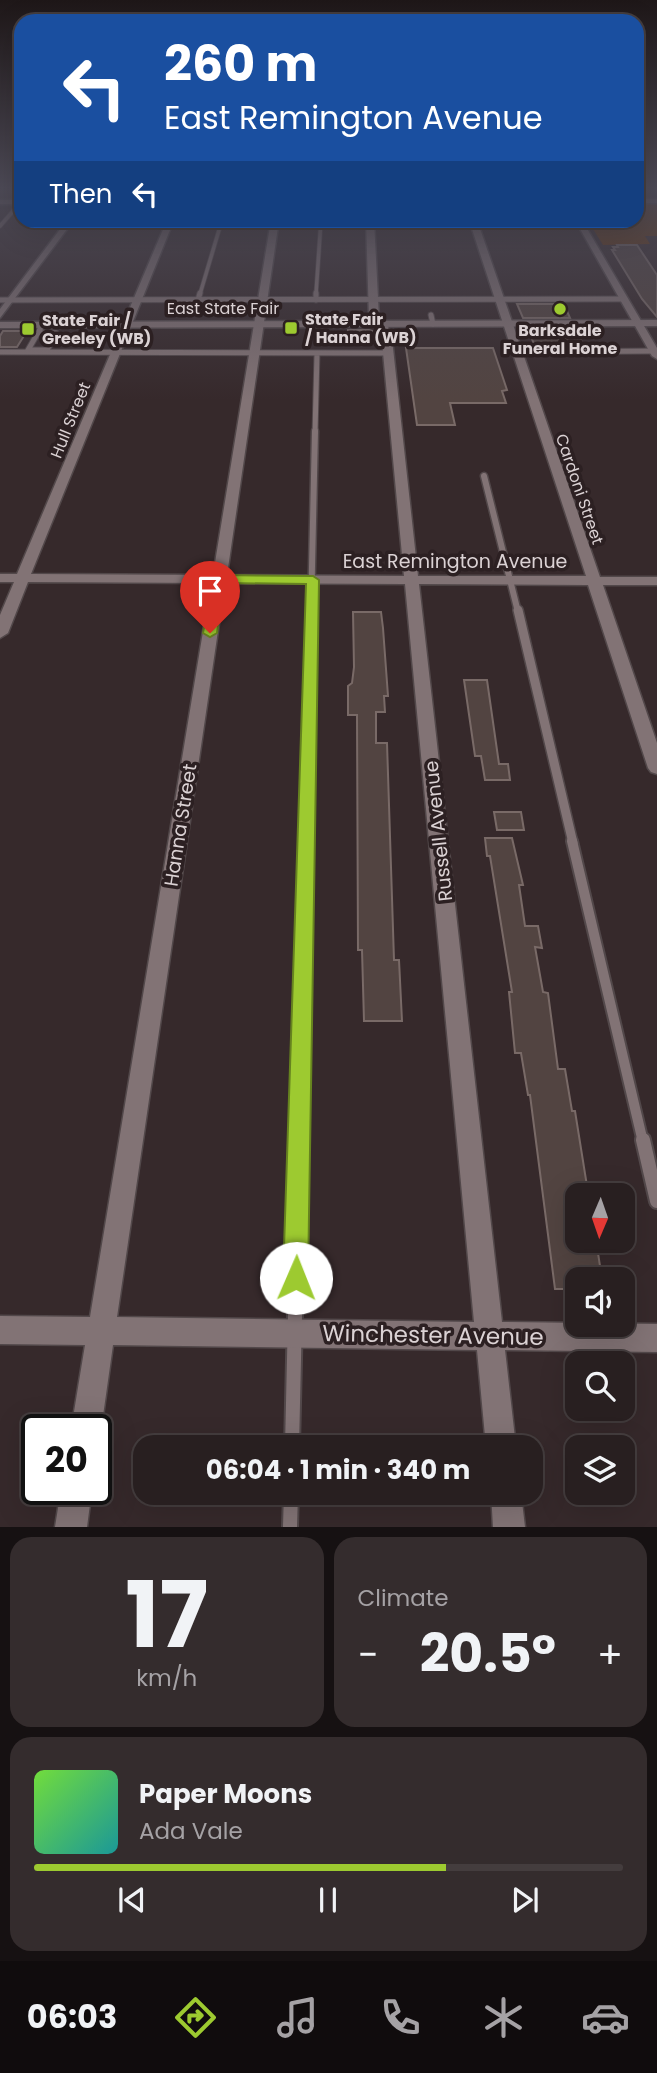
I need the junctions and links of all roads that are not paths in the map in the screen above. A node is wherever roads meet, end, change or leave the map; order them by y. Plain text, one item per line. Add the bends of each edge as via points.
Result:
1 (43, 257) edge
2 (155, 257) edge
3 (211, 257) edge
4 (268, 257) edge
5 (319, 257) edge
6 (372, 257) edge
7 (485, 257) edge
8 (599, 257) edge
9 (375, 299) junction
10 (498, 299) junction
11 (578, 299) junction
12 (623, 299) junction
13 (0, 300) edge
14 (11, 300) junction
15 (137, 300) junction
16 (198, 300) junction
17 (261, 300) junction
18 (316, 300) junction
19 (585, 302) dead end
20 (0, 315) edge
21 (637, 323) junction
22 (657, 323) edge
23 (257, 324) junction
24 (381, 324) junction
25 (506, 324) junction
26 (0, 325) edge
27 (126, 325) junction
28 (40, 329) junction
29 (0, 352) edge
30 (115, 352) junction
31 (253, 352) junction
32 (516, 352) junction
33 (317, 353) junction
34 (389, 353) junction
35 (656, 353) edge
36 (484, 476) dead end
37 (0, 578) edge
38 (22, 578) junction
39 (218, 579) junction
40 (313, 580) junction
41 (413, 580) junction
42 (511, 581) junction
43 (593, 581) junction
44 (657, 581) edge
45 (0, 633) edge
46 (657, 768) edge
47 (657, 1201) edge
48 (0, 1330) edge
49 (101, 1331) junction
50 (294, 1334) junction
51 (489, 1336) junction
52 (657, 1338) edge
53 (88, 1414) edge
54 (292, 1435) edge
55 (500, 1435) edge
56 (74, 1505) edge
57 (291, 1505) edge
58 (507, 1505) edge
59 (71, 1527) edge
60 (290, 1527) edge
61 (509, 1527) edge

1 - 14 street
2 - 15 street, Hull Street
3 - 16 lane
4 - 17 street, Hanna Street
5 - 18 lane
6 - 9 street, Russell Avenue
7 - 10 street, Cardoni Street
8 - 12 street
9 - 10 lane
9 - 18 lane
9 - 24 street, Russell Avenue via 374,319
10 - 11 lane
10 - 25 street, Cardoni Street
11 - 12 lane
11 - 19 lane
12 - 21 street
13 - 14 lane
14 - 15 lane
14 - 20 street
15 - 16 lane
15 - 27 street, Hull Street
16 - 17 lane
17 - 18 lane
17 - 23 street, Hanna Street
21 - 22 street, East State Fair
21 - 25 street, East State Fair
21 - 35 street
23 - 24 street, East State Fair
23 - 27 street, East State Fair
23 - 31 street, Hanna Street
24 - 25 street, East State Fair via 432,320
24 - 34 street, Russell Avenue
25 - 32 street, Cardoni Street
26 - 28 street, East State Fair
27 - 28 street, East State Fair
27 - 30 street, Hull Street
28 - 28 lane via 33,341 28,349 47,350 56,333
29 - 30 lane
30 - 31 lane
30 - 38 street, Hull Street
31 - 33 lane
31 - 39 street, Hanna Street
32 - 35 lane
32 - 43 street, Cardoni Street
33 - 34 lane
33 - 40 lane
34 - 41 street, Russell Avenue
36 - 42 lane
37 - 38 street, East Remington Avenue
38 - 39 street, East Remington Avenue
38 - 45 street, Hull Street
39 - 40 street, East Remington Avenue
39 - 49 street, Hanna Street
40 - 41 street, East Remington Avenue
40 - 50 lane
41 - 42 street, East Remington Avenue
41 - 51 street, Russell Avenue
42 - 43 street, East Remington Avenue
42 - 47 lane
43 - 44 street, East Remington Avenue
43 - 46 street, Cardoni Street
48 - 49 street, Winchester Avenue
49 - 50 street, Winchester Avenue
49 - 53 street, Hanna Street
50 - 51 street, Winchester Avenue
50 - 54 lane
51 - 52 street, Winchester Avenue
51 - 55 street, Russell Avenue
56 - 59 street
57 - 60 lane
58 - 61 street

